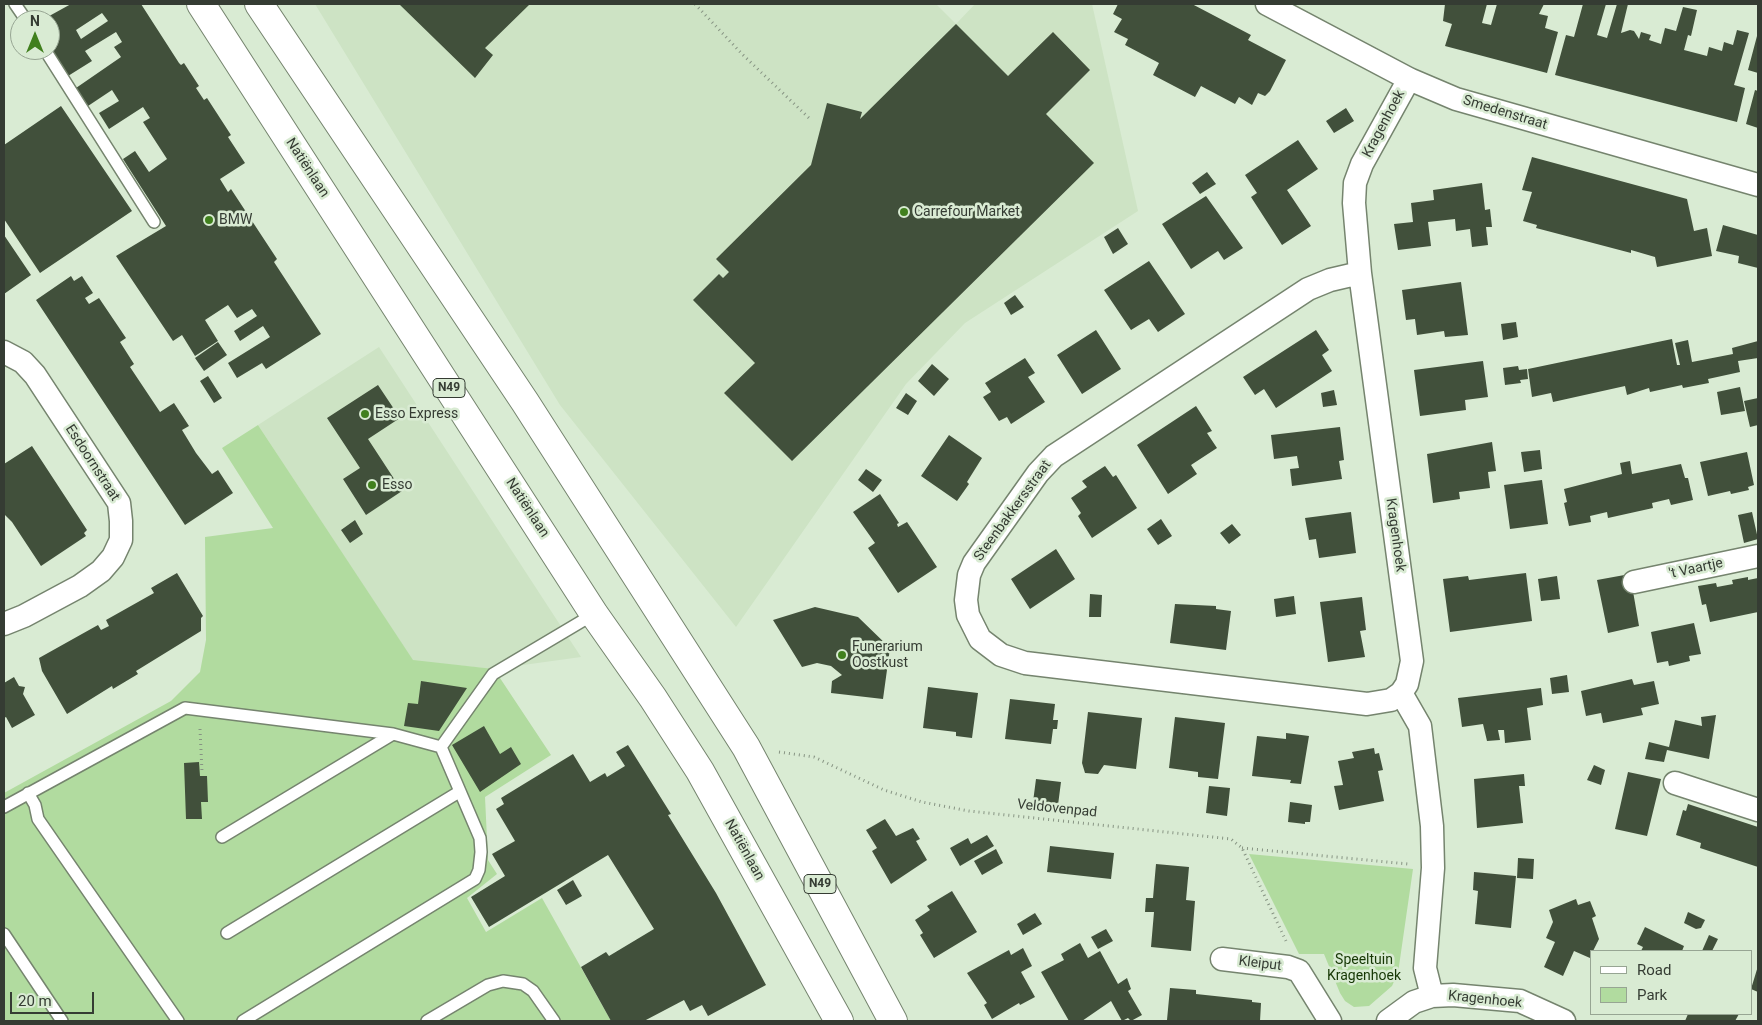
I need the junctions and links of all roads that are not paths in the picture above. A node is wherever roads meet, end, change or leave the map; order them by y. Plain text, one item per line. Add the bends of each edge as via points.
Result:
1 (200, 4) edge
2 (259, 4) edge
3 (1267, 4) edge
4 (51, 60) edge
5 (1409, 79) junction
6 (1758, 185) edge
7 (154, 222) dead end
8 (1360, 273) junction
9 (4, 352) edge
10 (1758, 556) edge
11 (1634, 582) dead end
12 (594, 614) junction
13 (4, 624) edge
14 (1401, 693) junction
15 (393, 734) junction
16 (441, 747) junction
17 (1675, 783) dead end
18 (460, 792) junction
19 (28, 793) junction
20 (4, 807) edge
21 (1758, 810) edge
22 (222, 837) dead end
23 (227, 933) dead end
24 (4, 934) edge
25 (1222, 959) dead end
26 (1432, 996) junction
27 (62, 1021) edge
28 (178, 1021) edge
29 (242, 1021) edge
30 (427, 1021) edge
31 (554, 1021) edge
32 (839, 1021) edge
33 (893, 1021) edge
34 (1330, 1021) edge
35 (1388, 1021) edge
36 (1564, 1021) edge

1 - 12 main road, Natiënlaan / N49
2 - 33 main road, N49 via 530,411 746,747
3 - 5 street, Smedenstraat
4 - 7 lane
5 - 6 street, Smedenstraat via 1456,99 1518,118
5 - 8 street, Kragenhoek via 1362,164 1355,183
8 - 14 street, Kragenhoek via 1412,662 1408,684
8 - 14 street, Steenbakkersstraat via 1308,289 1054,456 1038,473 974,563 968,575 966,600 968,615 980,639 1001,655 1025,663 1367,704 1386,702
9 - 13 street, Esdoornstraat via 23,362 35,375 119,503 121,521 120,540 113,557 101,571 72,590
10 - 11 street, 't Vaartje
12 - 16 lane via 493,674
12 - 32 main road, Natiënlaan / N49 via 700,771
14 - 26 street, Kragenhoek via 1420,726 1429,788 1433,868 1425,968
15 - 16 lane
15 - 19 lane via 185,708
15 - 22 lane
16 - 18 lane
17 - 21 street
18 - 23 lane
18 - 29 lane via 480,838 480,861 474,880
19 - 20 lane
19 - 28 lane via 38,819
24 - 27 lane
25 - 34 street, Kleiput via 1299,971
26 - 35 street, Kragenhoek via 1414,1002
26 - 36 street, Kragenhoek via 1520,1001
30 - 31 lane via 488,985 503,981 523,984 533,990

